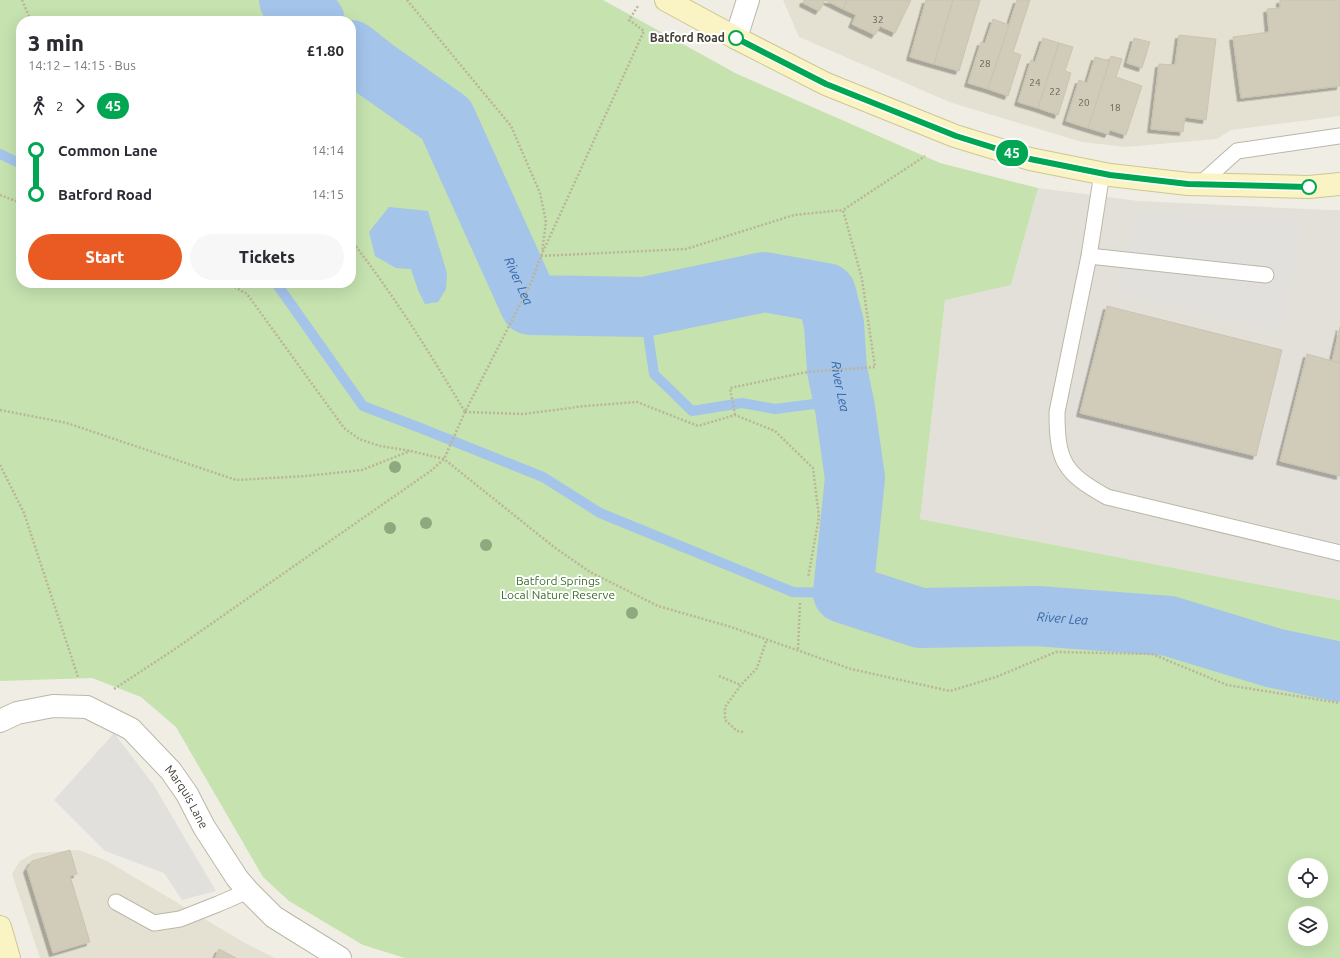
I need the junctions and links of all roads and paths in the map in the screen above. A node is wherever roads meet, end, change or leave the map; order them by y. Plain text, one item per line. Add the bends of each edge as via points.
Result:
1 (22, 0) edge
2 (407, 0) edge
3 (642, 0) edge
4 (666, 0) edge
5 (748, 0) edge
6 (29, 16) edge
7 (736, 38) junction
8 (956, 136) junction
9 (1340, 136) edge
10 (1102, 173) junction
11 (1340, 184) edge
12 (1199, 185) junction
13 (0, 195) edge
14 (16, 201) edge
15 (843, 210) junction
16 (356, 246) edge
17 (541, 256) junction
18 (1089, 256) junction
19 (1266, 275) dead end
20 (236, 288) edge
21 (0, 410) edge
22 (466, 412) junction
23 (735, 415) junction
24 (411, 451) junction
25 (444, 459) junction
26 (0, 465) edge
27 (1340, 553) edge
28 (808, 578) dead end
29 (800, 603) dead end
30 (767, 639) junction
31 (798, 649) junction
32 (719, 676) dead end
33 (741, 685) junction
34 (1340, 702) edge
35 (88, 707) junction
36 (0, 721) edge
37 (743, 732) dead end
38 (248, 891) junction
39 (116, 902) dead end
40 (0, 927) edge
41 (10, 958) edge
42 (340, 958) edge

1 - 6 path
2 - 17 path via 511,126 540,193 546,222
3 - 17 path via 629,20 644,31
4 - 7 main road
5 - 7 street
7 - 8 main road via 826,84
8 - 10 main road via 1030,159
8 - 15 path
9 - 12 lane via 1237,151
10 - 12 main road
10 - 18 lane
11 - 12 main road via 1309,187
13 - 14 path
15 - 17 path via 794,215 686,249
15 - 23 path via 862,279 875,367 807,372 730,388
16 - 22 path via 375,271
17 - 22 path via 531,284
18 - 19 lane
18 - 27 lane via 1057,412 1060,453 1068,469 1084,484 1107,497
20 - 24 path via 247,294 344,428 359,439 380,446
21 - 24 path via 67,423 236,480 362,470
22 - 23 path via 524,414 637,402 698,426
22 - 25 path
23 - 28 path via 775,431 814,468 819,517
24 - 25 path
25 - 30 path via 554,547 590,572 658,606
25 - 35 path via 432,470 188,640
26 - 35 path via 24,513
29 - 31 path
30 - 31 path
30 - 33 path via 757,668
31 - 34 path via 851,669 950,691 1056,652 1152,654 1227,685
32 - 33 path
33 - 37 path via 724,707 725,720 736,731
35 - 36 street, Marquis Lane via 53,706 17,713
35 - 38 street, Marquis Lane via 132,729 171,771 187,794 204,827
38 - 39 lane via 180,918 154,923
38 - 42 street, Marquis Lane via 274,917
40 - 41 main road

